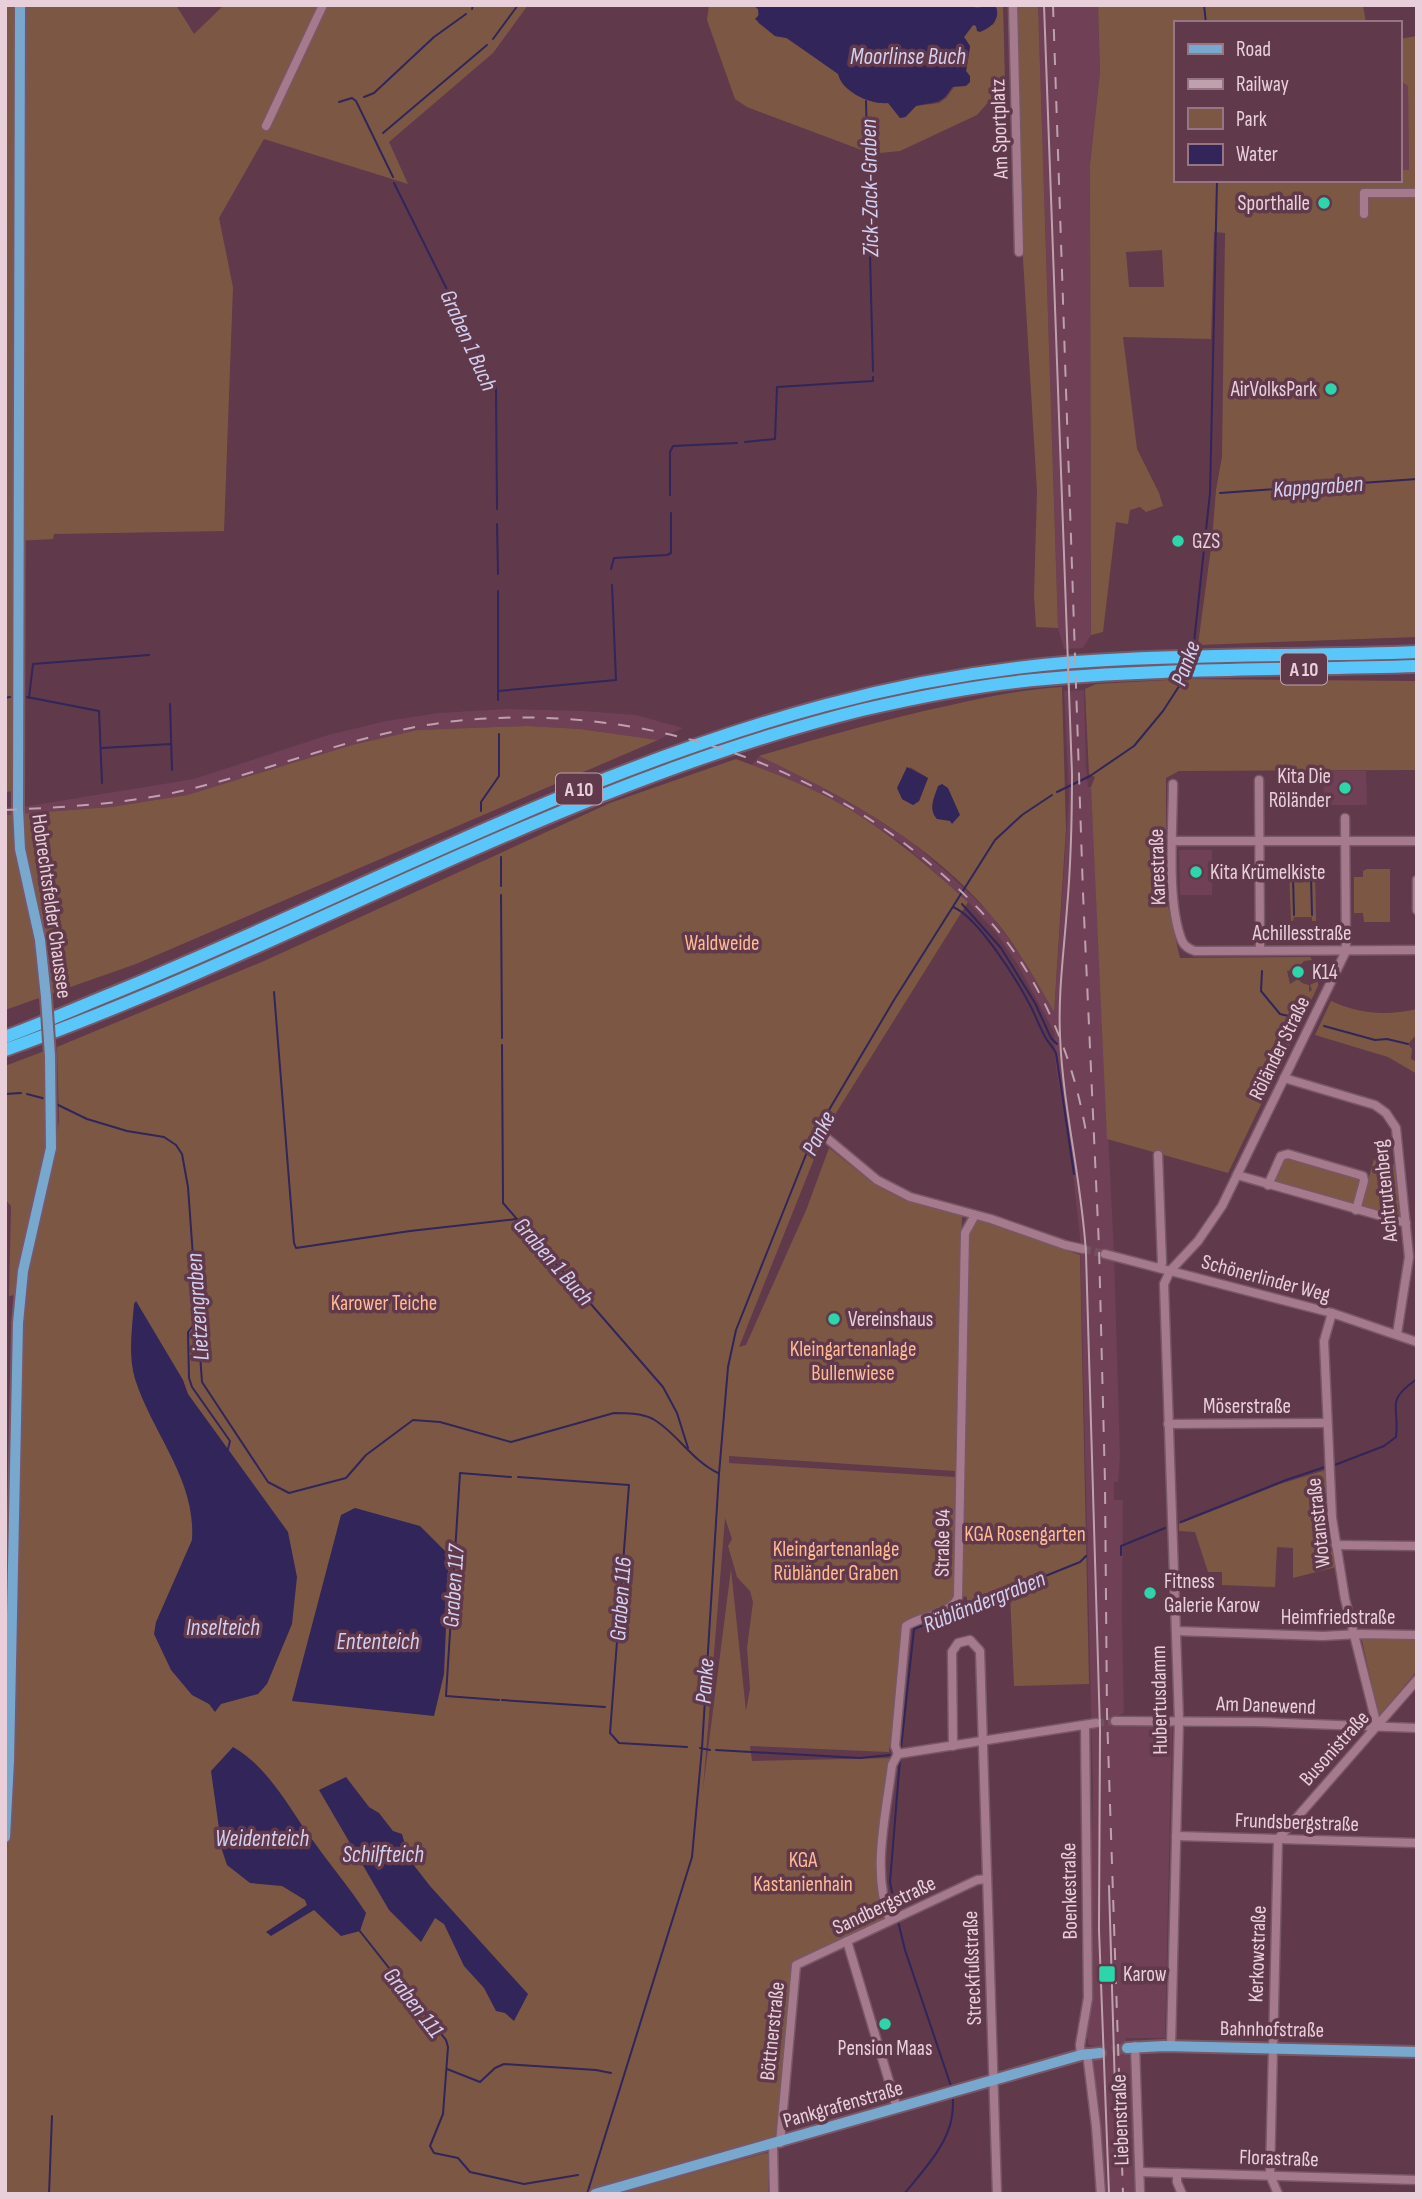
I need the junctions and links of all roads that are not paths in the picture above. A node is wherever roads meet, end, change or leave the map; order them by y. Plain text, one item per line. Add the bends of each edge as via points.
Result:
1 (20, 5) edge
2 (323, 5) edge
3 (1013, 5) edge
4 (266, 126) dead end
5 (1417, 193) edge
6 (1364, 214) dead end
7 (1019, 252) dead end
8 (1417, 652) edge
9 (1417, 666) edge
10 (1259, 780) dead end
11 (1173, 784) dead end
12 (1345, 818) dead end
13 (1173, 841) junction
14 (1260, 841) junction
15 (1345, 841) junction
16 (1417, 841) edge
17 (1417, 880) edge
18 (1417, 911) edge
19 (1187, 948) joint
20 (1260, 950) junction
21 (1417, 950) edge
22 (1346, 951) junction
23 (5, 1037) edge
24 (5, 1050) edge
25 (1284, 1078) junction
26 (823, 1135) dead end
27 (1158, 1155) dead end
28 (1237, 1175) junction
29 (1268, 1185) junction
30 (1356, 1210) junction
31 (975, 1215) junction
32 (1406, 1223) junction
33 (1083, 1249) tunnel mouth
34 (1105, 1254) tunnel mouth
35 (1159, 1268) junction
36 (1170, 1270) junction
37 (1332, 1313) junction
38 (1397, 1335) junction
39 (1417, 1342) edge
40 (1327, 1423) junction
41 (1168, 1424) junction
42 (1336, 1545) junction
43 (1417, 1546) edge
44 (1176, 1630) junction
45 (1354, 1634) junction
46 (1417, 1635) edge
47 (1417, 1680) edge
48 (1115, 1721) tunnel mouth
49 (1179, 1721) junction
50 (1096, 1723) tunnel mouth
51 (1085, 1725) junction
52 (1377, 1726) junction
53 (1417, 1728) edge
54 (982, 1742) junction
55 (953, 1746) junction
56 (898, 1754) junction
57 (1176, 1836) junction
58 (5, 1837) edge
59 (1278, 1839) junction
60 (1417, 1843) edge
61 (986, 1880) junction
62 (890, 1920) junction
63 (846, 1941) junction
64 (796, 1965) joint
65 (1171, 2046) junction
66 (1131, 2047) joint
67 (1272, 2048) junction
68 (1106, 2052) tunnel mouth
69 (1417, 2052) edge
70 (1084, 2054) junction
71 (993, 2080) junction
72 (897, 2108) junction
73 (777, 2143) junction
74 (1140, 2172) junction
75 (1177, 2173) junction
76 (1270, 2175) junction
77 (1417, 2179) edge
78 (596, 2193) edge
79 (774, 2194) edge
80 (998, 2194) edge
81 (1101, 2194) edge
82 (1140, 2194) edge
83 (1182, 2194) edge
84 (1278, 2194) edge

1 - 58 main road, Hobrechtsfelder Chaussee, bridge via 19,837 40,940 46,997 51,1148 20,1297
2 - 4 street
3 - 7 street, Am Sportplatz
5 - 6 street via 1364,193
8 - 23 highway, A 10 via 1086,661 933,681 829,704 754,725 591,784 215,951
9 - 24 highway, A 10 via 1041,679 863,710 766,736 599,796 209,969
10 - 14 street
11 - 13 street, Karestraße
12 - 15 street, Röländer Straße
13 - 14 street
13 - 19 street, Karestraße via 1174,905
14 - 15 street
14 - 20 street
15 - 16 street
15 - 22 street, Röländer Straße
17 - 18 street
19 - 20 street, Achillesstraße
20 - 22 street, Achillesstraße
21 - 22 street, Achillesstraße
22 - 25 street, Röländer Straße
25 - 28 street, Röländer Straße
25 - 32 street, Achtrutenberg via 1375,1105 1393,1121 1399,1136
26 - 31 street via 877,1180 910,1197
27 - 35 street
28 - 29 street
28 - 36 street, Röländer Straße via 1210,1225
29 - 30 street
29 - 30 street via 1281,1156 1288,1154 1363,1176
30 - 32 street
31 - 33 street
31 - 56 street, Straße 94 via 965,1233 958,1597 949,1607 906,1626
32 - 38 street, Achtrutenberg via 1409,1257
34 - 35 street, Schönerlinder Weg
35 - 36 street, Schönerlinder Weg
36 - 37 street, Schönerlinder Weg
36 - 41 street, Hubertusdamm via 1164,1284
37 - 38 street, Schönerlinder Weg
37 - 40 street, Wotanstraße via 1324,1341
38 - 39 street, Schönerlinder Weg
40 - 41 street, Möserstraße
40 - 42 street, Wotanstraße
41 - 44 street, Hubertusdamm
42 - 43 street
42 - 45 street, Wotanstraße
44 - 45 street, Heimfriedstraße
44 - 49 street, Hubertusdamm
45 - 46 street, Heimfriedstraße
45 - 52 street, Wotanstraße
47 - 52 street, Busonistraße
48 - 49 street, Am Danewend
49 - 52 street, Am Danewend
49 - 57 street, Hubertusdamm
50 - 51 street
51 - 54 street
51 - 70 street, Boenkestraße via 1088,1998 1080,2045
52 - 53 street, Am Danewend
52 - 59 street, Busonistraße
54 - 55 street
54 - 55 street, Streckfußstraße via 980,1651 966,1640 953,1652
54 - 61 street, Streckfußstraße
55 - 56 street
56 - 62 street, Straße 94 via 892,1765 880,1869
57 - 59 street, Frundsbergstraße
57 - 65 street, Hubertusdamm
59 - 60 street, Frundsbergstraße
59 - 67 street, Kerkowstraße
61 - 62 street, Sandbergstraße
61 - 71 street, Streckfußstraße
62 - 63 street, Sandbergstraße
63 - 64 street, Sandbergstraße
63 - 72 street
64 - 73 street, Böttnerstraße
65 - 66 main road, Bahnhofstraße
65 - 67 main road, Bahnhofstraße
66 - 74 street, Liebenstraße
67 - 69 main road, Bahnhofstraße
67 - 76 street, Kerkowstraße
68 - 70 main road, Pankgrafenstraße
70 - 71 main road, Pankgrafenstraße
70 - 81 street, Boenkestraße
71 - 72 main road, Pankgrafenstraße
71 - 80 street, Streckfußstraße
72 - 73 main road, Pankgrafenstraße
73 - 78 main road, Pankgrafenstraße
73 - 79 street, Böttnerstraße
74 - 75 street, Florastraße
74 - 82 street, Liebenstraße
75 - 76 street, Florastraße
75 - 83 street
76 - 77 street, Florastraße
76 - 84 street, Kerkowstraße

